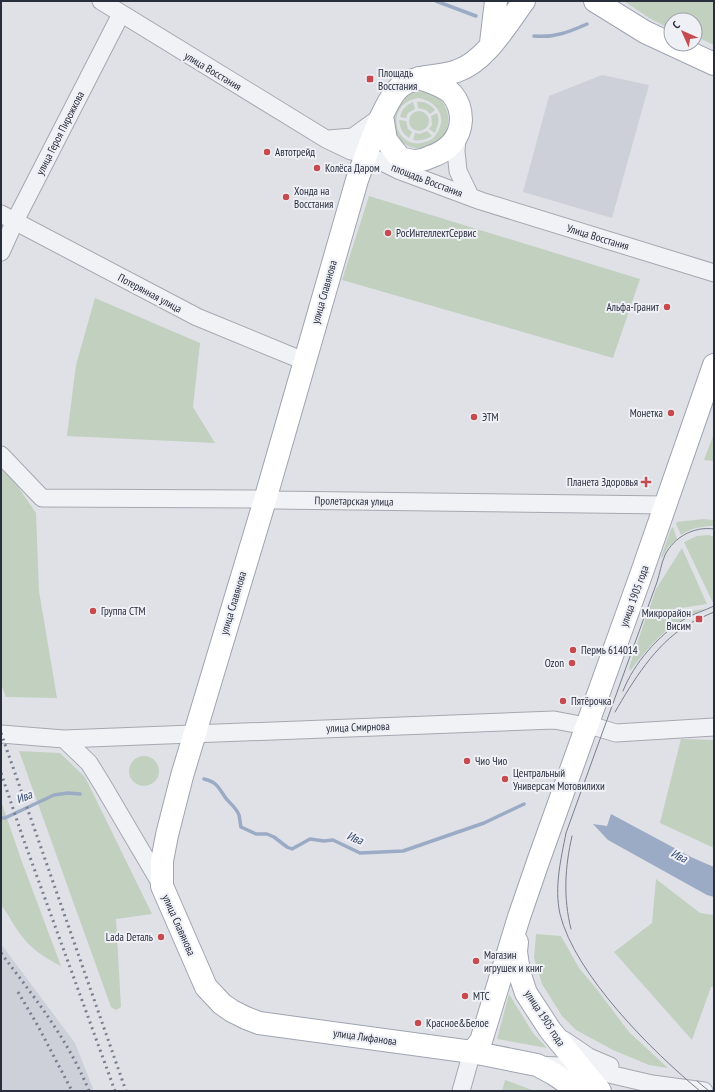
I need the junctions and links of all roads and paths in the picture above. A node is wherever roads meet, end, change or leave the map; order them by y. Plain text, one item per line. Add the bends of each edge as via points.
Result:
1 (101, 1) edge
2 (496, 1) edge
3 (595, 1) edge
4 (522, 5) edge
5 (121, 14) junction
6 (490, 46) junction
7 (714, 64) edge
8 (418, 78) junction
9 (382, 116) junction
10 (457, 137) junction
11 (326, 139) junction
12 (366, 154) junction
13 (400, 158) junction
14 (446, 188) junction
15 (476, 198) junction
16 (8, 218) edge
17 (1, 252) edge
18 (714, 273) edge
19 (304, 361) junction
20 (714, 365) edge
21 (1, 455) edge
22 (265, 500) junction
23 (666, 505) junction
24 (586, 726) junction
25 (714, 727) edge
26 (195, 733) junction
27 (1, 734) edge
28 (64, 738) junction
29 (162, 886) junction
30 (519, 917) junction
31 (258, 1022) joint
32 (550, 1030) junction
33 (472, 1052) junction
34 (537, 1065) junction
35 (580, 1066) junction
36 (635, 1086) edge
37 (677, 1088) junction
38 (461, 1091) edge
39 (579, 1091) edge
40 (600, 1091) edge
41 (704, 1091) edge

1 - 5 street, улица Восстания
2 - 6 main road
3 - 7 main road via 642,30
4 - 6 main road
5 - 11 street, улица Восстания
5 - 16 street, улица Героя Пирожкова
6 - 8 main road via 472,63 456,72
8 - 9 main road via 401,86 392,95
8 - 10 main road, площадь Восстания via 443,87 458,103 461,125
9 - 11 street via 352,137
9 - 12 main road
9 - 13 main road, площадь Восстания via 386,140
10 - 13 main road, площадь Восстания via 450,147 439,154 415,161
10 - 15 street, площадь Восстания via 458,171
11 - 12 street, улица Восстания via 351,151
12 - 13 street via 381,153
12 - 14 street, площадь Восстания via 398,170
12 - 19 main road, улица Славянова
13 - 14 street
14 - 15 street, площадь Восстания
15 - 18 street, Улица Восстания
16 - 17 street, улица Героя Пирожкова
16 - 19 street, Потерянная улица via 197,317
19 - 22 main road, улица Славянова
20 - 23 main road, улица 1905 года
21 - 22 street, Пролетарская улица via 42,498
22 - 23 street, Пролетарская улица
22 - 26 main road, улица Славянова
23 - 24 main road, улица 1905 года
24 - 25 street, улица Смирнова via 616,733
24 - 26 street, улица Смирнова via 554,720
24 - 30 main road, улица 1905 года
26 - 28 street, улица Смирнова
26 - 29 main road, улица Славянова via 167,835 162,861
27 - 28 street, улица Смирнова
28 - 29 street via 89,763
29 - 31 main road, улица Славянова via 206,987 232,1012
30 - 32 main road, улица 1905 года via 516,952 519,972 526,993
30 - 33 main road, улица 1905 года via 481,1041
31 - 33 main road, улица Лифанова
32 - 35 main road, улица 1905 года
32 - 37 street via 602,1063
33 - 34 main road, улица Лифанова
33 - 38 street, улица 1905 года
34 - 35 street
34 - 39 main road, улица Лифанова
35 - 36 street
35 - 40 main road, улица 1905 года
36 - 37 street via 652,1084
37 - 41 street

